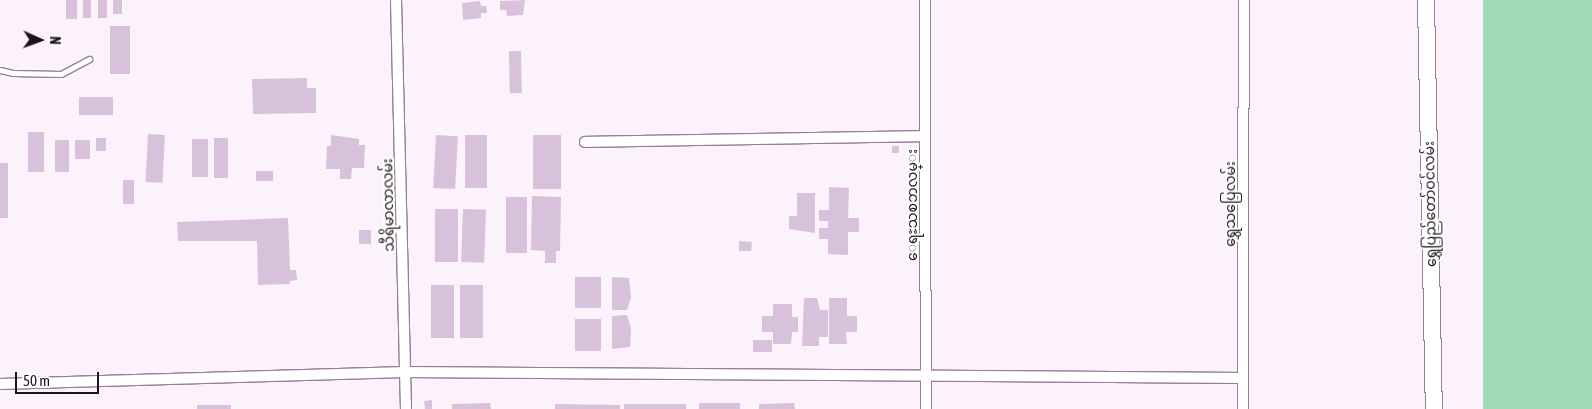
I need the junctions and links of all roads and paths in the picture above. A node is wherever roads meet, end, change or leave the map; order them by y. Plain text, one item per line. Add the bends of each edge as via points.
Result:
1 (396, 0) edge
2 (925, 0) edge
3 (1244, 0) edge
4 (1426, 0) edge
5 (89, 59) dead end
6 (0, 70) edge
7 (925, 136) junction
8 (585, 142) dead end
9 (406, 372) junction
10 (926, 377) junction
11 (1243, 378) junction
12 (0, 384) edge
13 (406, 409) edge
14 (926, 409) edge
15 (1243, 409) edge
16 (1434, 409) edge

1 - 9 street, သီရိမာလာလမ်း
2 - 7 street, ေရႊသစၥာလမ္း
3 - 11 street, ရွှေသပြေလမ်း
4 - 16 main road, ရွှေပြည်တော်ဝင်လမ်း
5 - 6 lane via 61,74 13,74
7 - 8 street
7 - 10 street, ေရႊသစၥာလမ္း
9 - 10 street
9 - 12 street
9 - 13 street, သီရိမာလာလမ်း
10 - 11 street
10 - 14 street, ေရႊသစၥာလမ္း
11 - 15 street, ရွှေသပြေလမ်း

